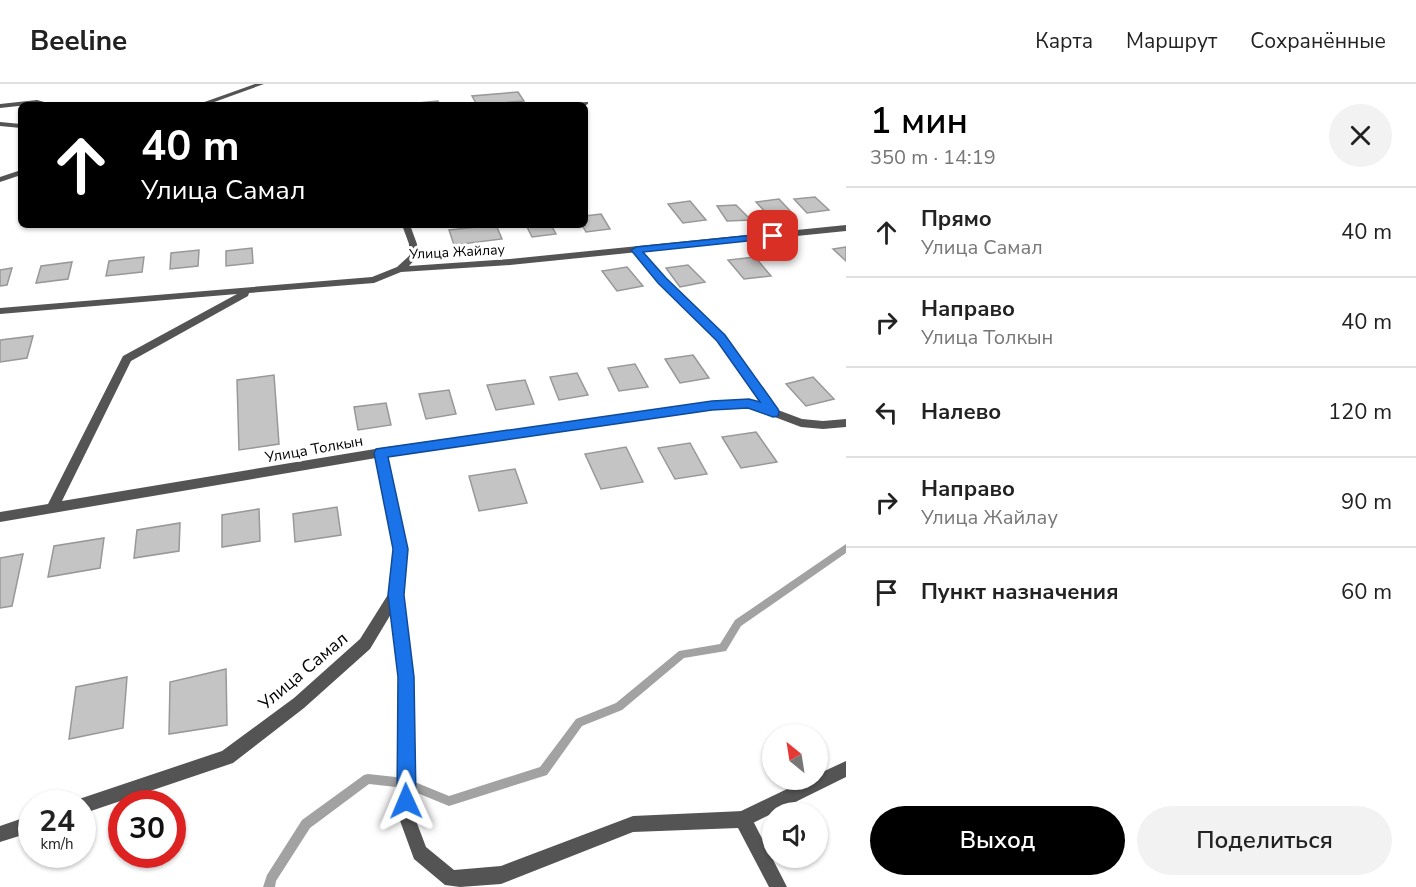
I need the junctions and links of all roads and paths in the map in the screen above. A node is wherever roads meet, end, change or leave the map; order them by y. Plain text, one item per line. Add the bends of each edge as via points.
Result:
1 (261, 84) edge
2 (208, 102) edge
3 (18, 104) edge
4 (0, 106) edge
5 (0, 124) edge
6 (18, 126) edge
7 (18, 173) edge
8 (0, 180) edge
9 (407, 228) edge
10 (846, 228) edge
11 (636, 250) junction
12 (400, 269) junction
13 (249, 291) junction
14 (0, 311) edge
15 (773, 412) junction
16 (846, 423) edge
17 (381, 453) junction
18 (52, 508) junction
19 (0, 517) edge
20 (396, 595) junction
21 (846, 769) edge
22 (96, 801) edge
23 (743, 819) junction
24 (18, 828) edge
25 (0, 834) edge
26 (778, 887) edge

1 - 2 street
3 - 4 street
5 - 6 street
7 - 8 street
9 - 12 street via 413,257
10 - 11 street, Улица Жайлау
11 - 12 street, Улица Жайлау
11 - 15 street via 721,338
12 - 13 street, Улица Жайлау via 374,280
13 - 14 street, Улица Жайлау
13 - 18 street via 128,359
15 - 16 street, Улица Толкын via 801,423
15 - 17 street, Улица Толкын via 749,403 712,406
17 - 18 street, Улица Толкын
17 - 20 street, Улица Самал via 400,549
18 - 19 street, Улица Толкын
20 - 22 street, Улица Самал via 365,644 299,703 227,757
20 - 23 street via 406,677 407,818 420,853 451,879 501,875 633,824
21 - 23 street
23 - 26 street
24 - 25 street

